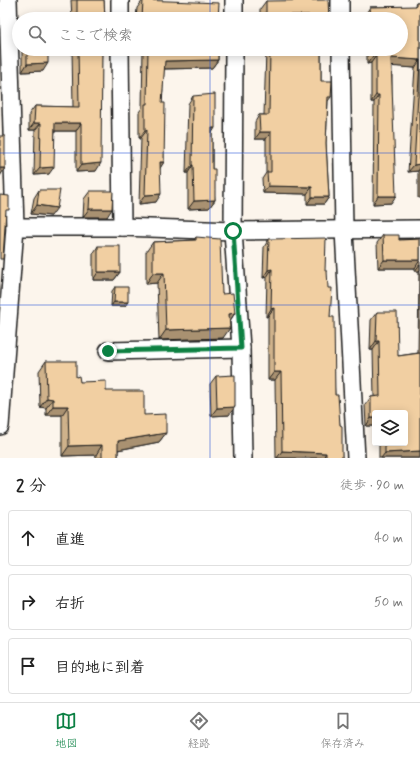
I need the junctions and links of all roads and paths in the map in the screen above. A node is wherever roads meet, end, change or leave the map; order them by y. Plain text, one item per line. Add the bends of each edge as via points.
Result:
1 (8, 0) edge
2 (120, 0) edge
3 (234, 0) edge
4 (340, 0) edge
5 (120, 12) edge
6 (234, 12) edge
7 (340, 12) edge
8 (120, 56) edge
9 (234, 56) edge
10 (341, 56) edge
11 (15, 227) junction
12 (122, 227) junction
13 (420, 229) edge
14 (344, 230) junction
15 (233, 231) junction
16 (241, 348) junction
17 (108, 351) dead end
18 (0, 426) edge
19 (243, 458) edge
20 (356, 458) edge

1 - 11 street
2 - 5 street
3 - 6 street
4 - 7 street
8 - 12 street
9 - 15 street
10 - 14 street
11 - 12 street
11 - 18 street
12 - 15 street
13 - 14 street
14 - 15 street
14 - 20 street
15 - 16 street
16 - 17 street
16 - 19 street

